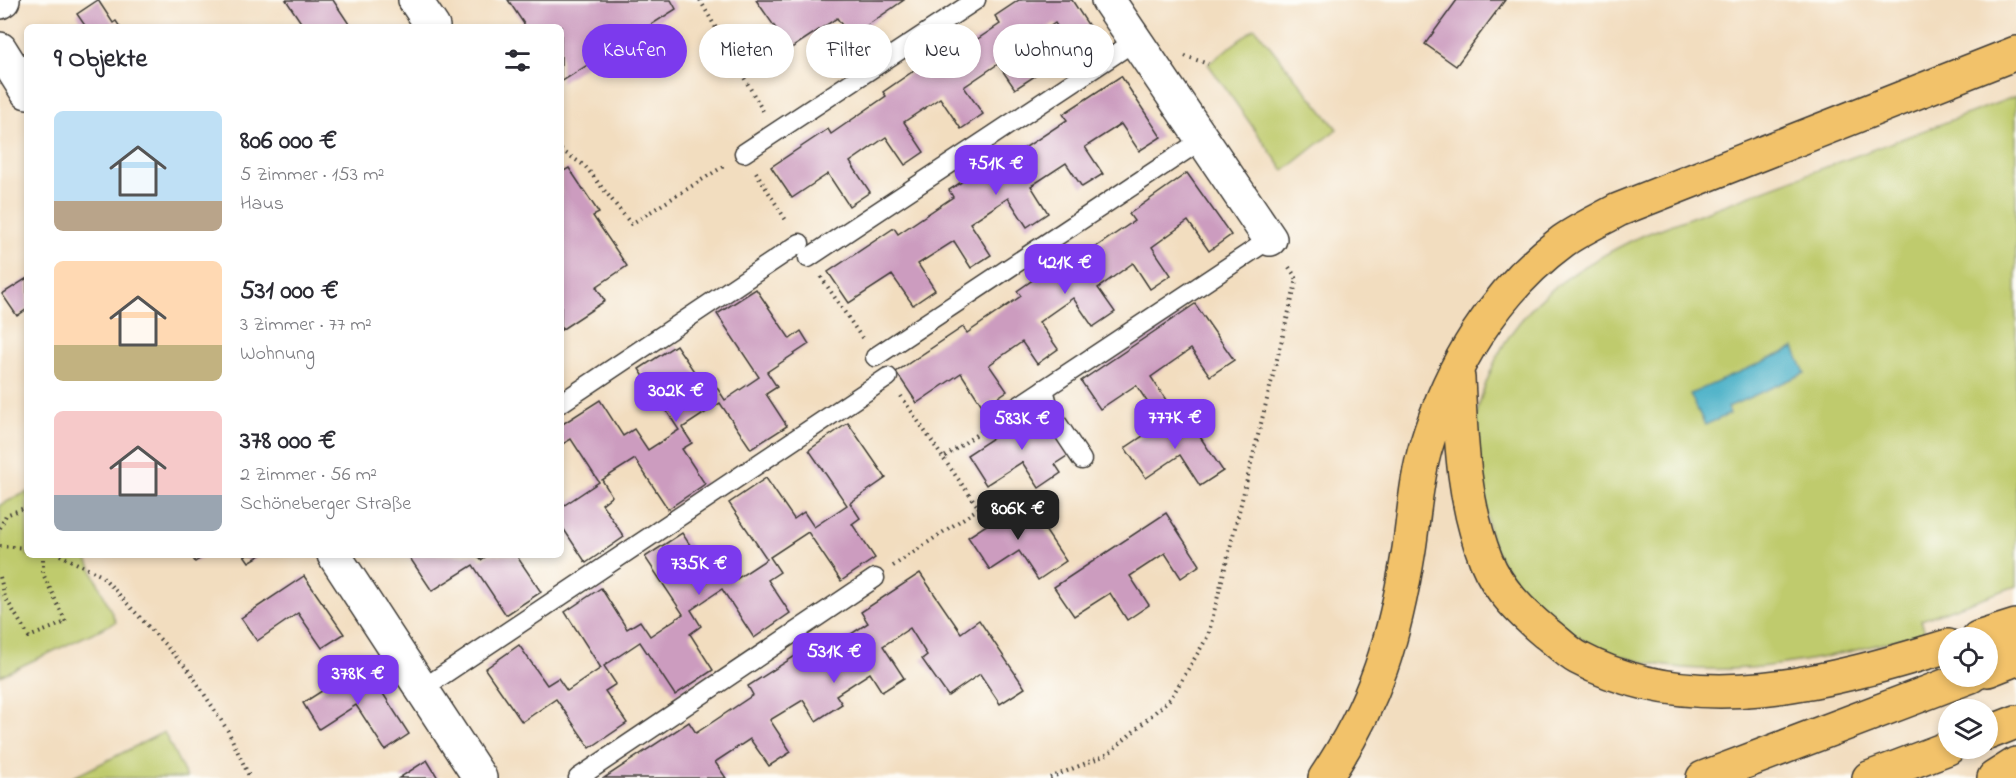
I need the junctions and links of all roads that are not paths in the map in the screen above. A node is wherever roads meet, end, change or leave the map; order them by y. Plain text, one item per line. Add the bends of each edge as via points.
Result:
1 (416, 0) edge
2 (976, 0) edge
3 (1108, 0) edge
4 (431, 24) edge
5 (1135, 41) junction
6 (0, 49) edge
7 (2016, 53) edge
8 (24, 87) edge
9 (1203, 139) junction
10 (744, 153) dead end
11 (1270, 239) joint
12 (874, 357) dead end
13 (1457, 366) junction
14 (888, 377) dead end
15 (1044, 389) junction
16 (564, 401) edge
17 (999, 419) road end
18 (1082, 460) dead end
19 (336, 558) edge
20 (875, 578) road end
21 (2016, 626) edge
22 (1998, 632) edge
23 (1938, 649) edge
24 (2016, 659) edge
25 (1998, 666) edge
26 (1942, 687) edge
27 (422, 689) junction
28 (2016, 722) edge
29 (1998, 729) edge
30 (1938, 752) edge
31 (2016, 764) edge
32 (480, 778) edge
33 (578, 778) edge
34 (1325, 778) edge
35 (1703, 778) edge
36 (1869, 778) edge
37 (1994, 778) edge

1 - 4 street
2 - 10 lane
3 - 5 street
5 - 9 street
5 - 16 lane
6 - 8 street
7 - 13 highway via 1618,210 1563,241 1524,276 1489,313
9 - 11 street
9 - 12 lane
11 - 15 lane
13 - 23 highway via 1461,456 1472,519 1487,563 1517,609 1577,657 1634,682 1702,692 1855,675
13 - 34 highway via 1425,447 1391,644 1367,705
14 - 27 lane
15 - 17 lane
15 - 18 lane via 1050,412
19 - 27 street
20 - 33 lane
21 - 22 highway
24 - 25 highway
26 - 35 highway
27 - 32 street
28 - 29 highway
30 - 36 highway
31 - 37 highway

